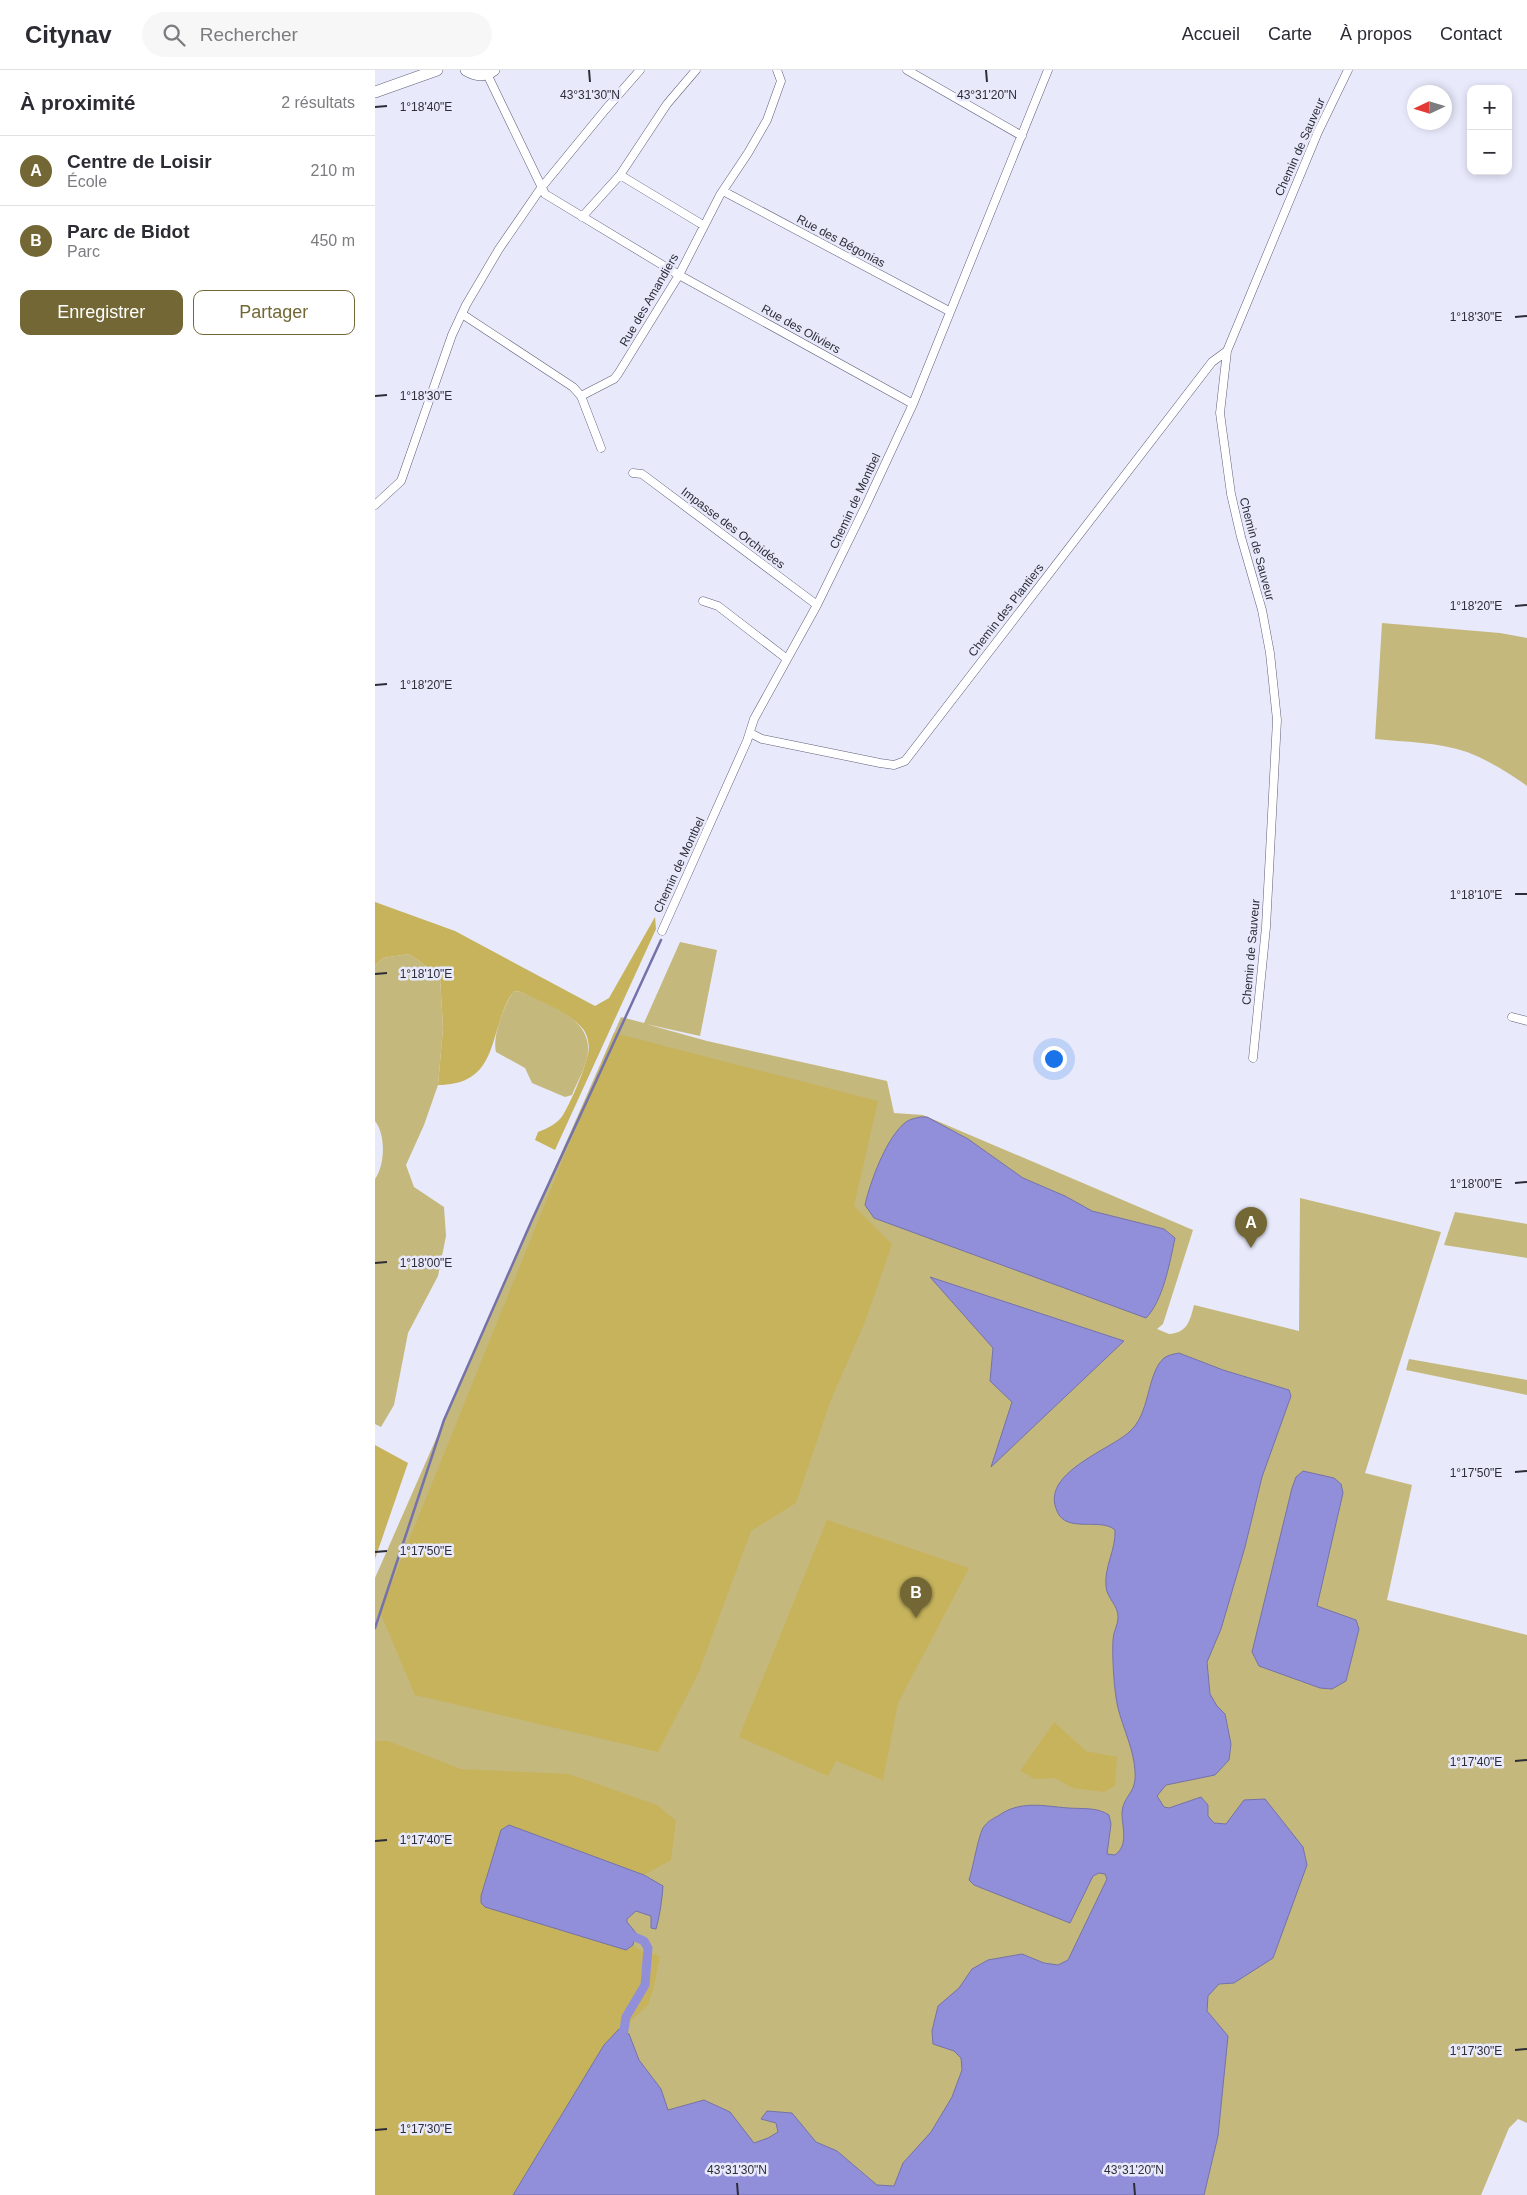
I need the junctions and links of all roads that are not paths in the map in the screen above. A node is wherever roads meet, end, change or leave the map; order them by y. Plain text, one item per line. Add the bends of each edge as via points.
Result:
1 (437, 70) edge
2 (466, 70) edge
3 (641, 70) edge
4 (696, 70) edge
5 (777, 70) edge
6 (907, 70) edge
7 (1048, 70) edge
8 (1348, 70) edge
9 (491, 72) edge
10 (375, 92) edge
11 (1022, 136) junction
12 (620, 175) junction
13 (541, 188) junction
14 (723, 191) junction
15 (582, 217) junction
16 (703, 225) junction
17 (679, 275) junction
18 (949, 310) junction
19 (462, 314) junction
20 (1227, 351) junction
21 (581, 396) junction
22 (913, 404) junction
23 (601, 448) dead end
24 (633, 473) dead end
25 (375, 505) edge
26 (703, 601) dead end
27 (817, 605) junction
28 (787, 659) junction
29 (750, 733) junction
30 (662, 931) dead end
31 (1512, 1017) dead end
32 (1527, 1021) edge
33 (1253, 1058) dead end

1 - 10 main road
2 - 9 main road via 479,76
3 - 13 street
4 - 12 street via 667,104
5 - 14 street, Rue des Amandiers via 781,82 767,120
6 - 11 street
7 - 11 street, Chemin de Montbel
8 - 20 street, Chemin de Sauveur via 1303,167
9 - 13 street
11 - 18 street, Chemin de Montbel
12 - 15 street
12 - 16 street
13 - 15 street, Rue des Oliviers via 545,194
13 - 19 street via 499,249
14 - 16 street, Rue des Amandiers
14 - 18 street, Rue des Bégonias
15 - 17 street, Rue des Oliviers
16 - 17 street, Rue des Amandiers
17 - 21 street, Rue des Amandiers via 619,374
17 - 22 street, Rue des Oliviers
18 - 22 street, Chemin de Montbel
19 - 21 street via 573,387
19 - 25 street via 443,358 401,481
20 - 29 street, Chemin des Plantiers via 1212,362 905,761 880,763 762,739
20 - 33 street, Chemin de Sauveur via 1220,412 1241,537 1262,610 1270,652 1277,720 1266,927
21 - 23 street
22 - 27 street, Chemin de Montbel
24 - 27 street, Impasse des Orchidées via 642,474
26 - 28 street via 718,606
27 - 28 street, Chemin de Montbel
28 - 29 street, Chemin de Montbel via 754,719
29 - 30 street, Chemin de Montbel
31 - 32 street

